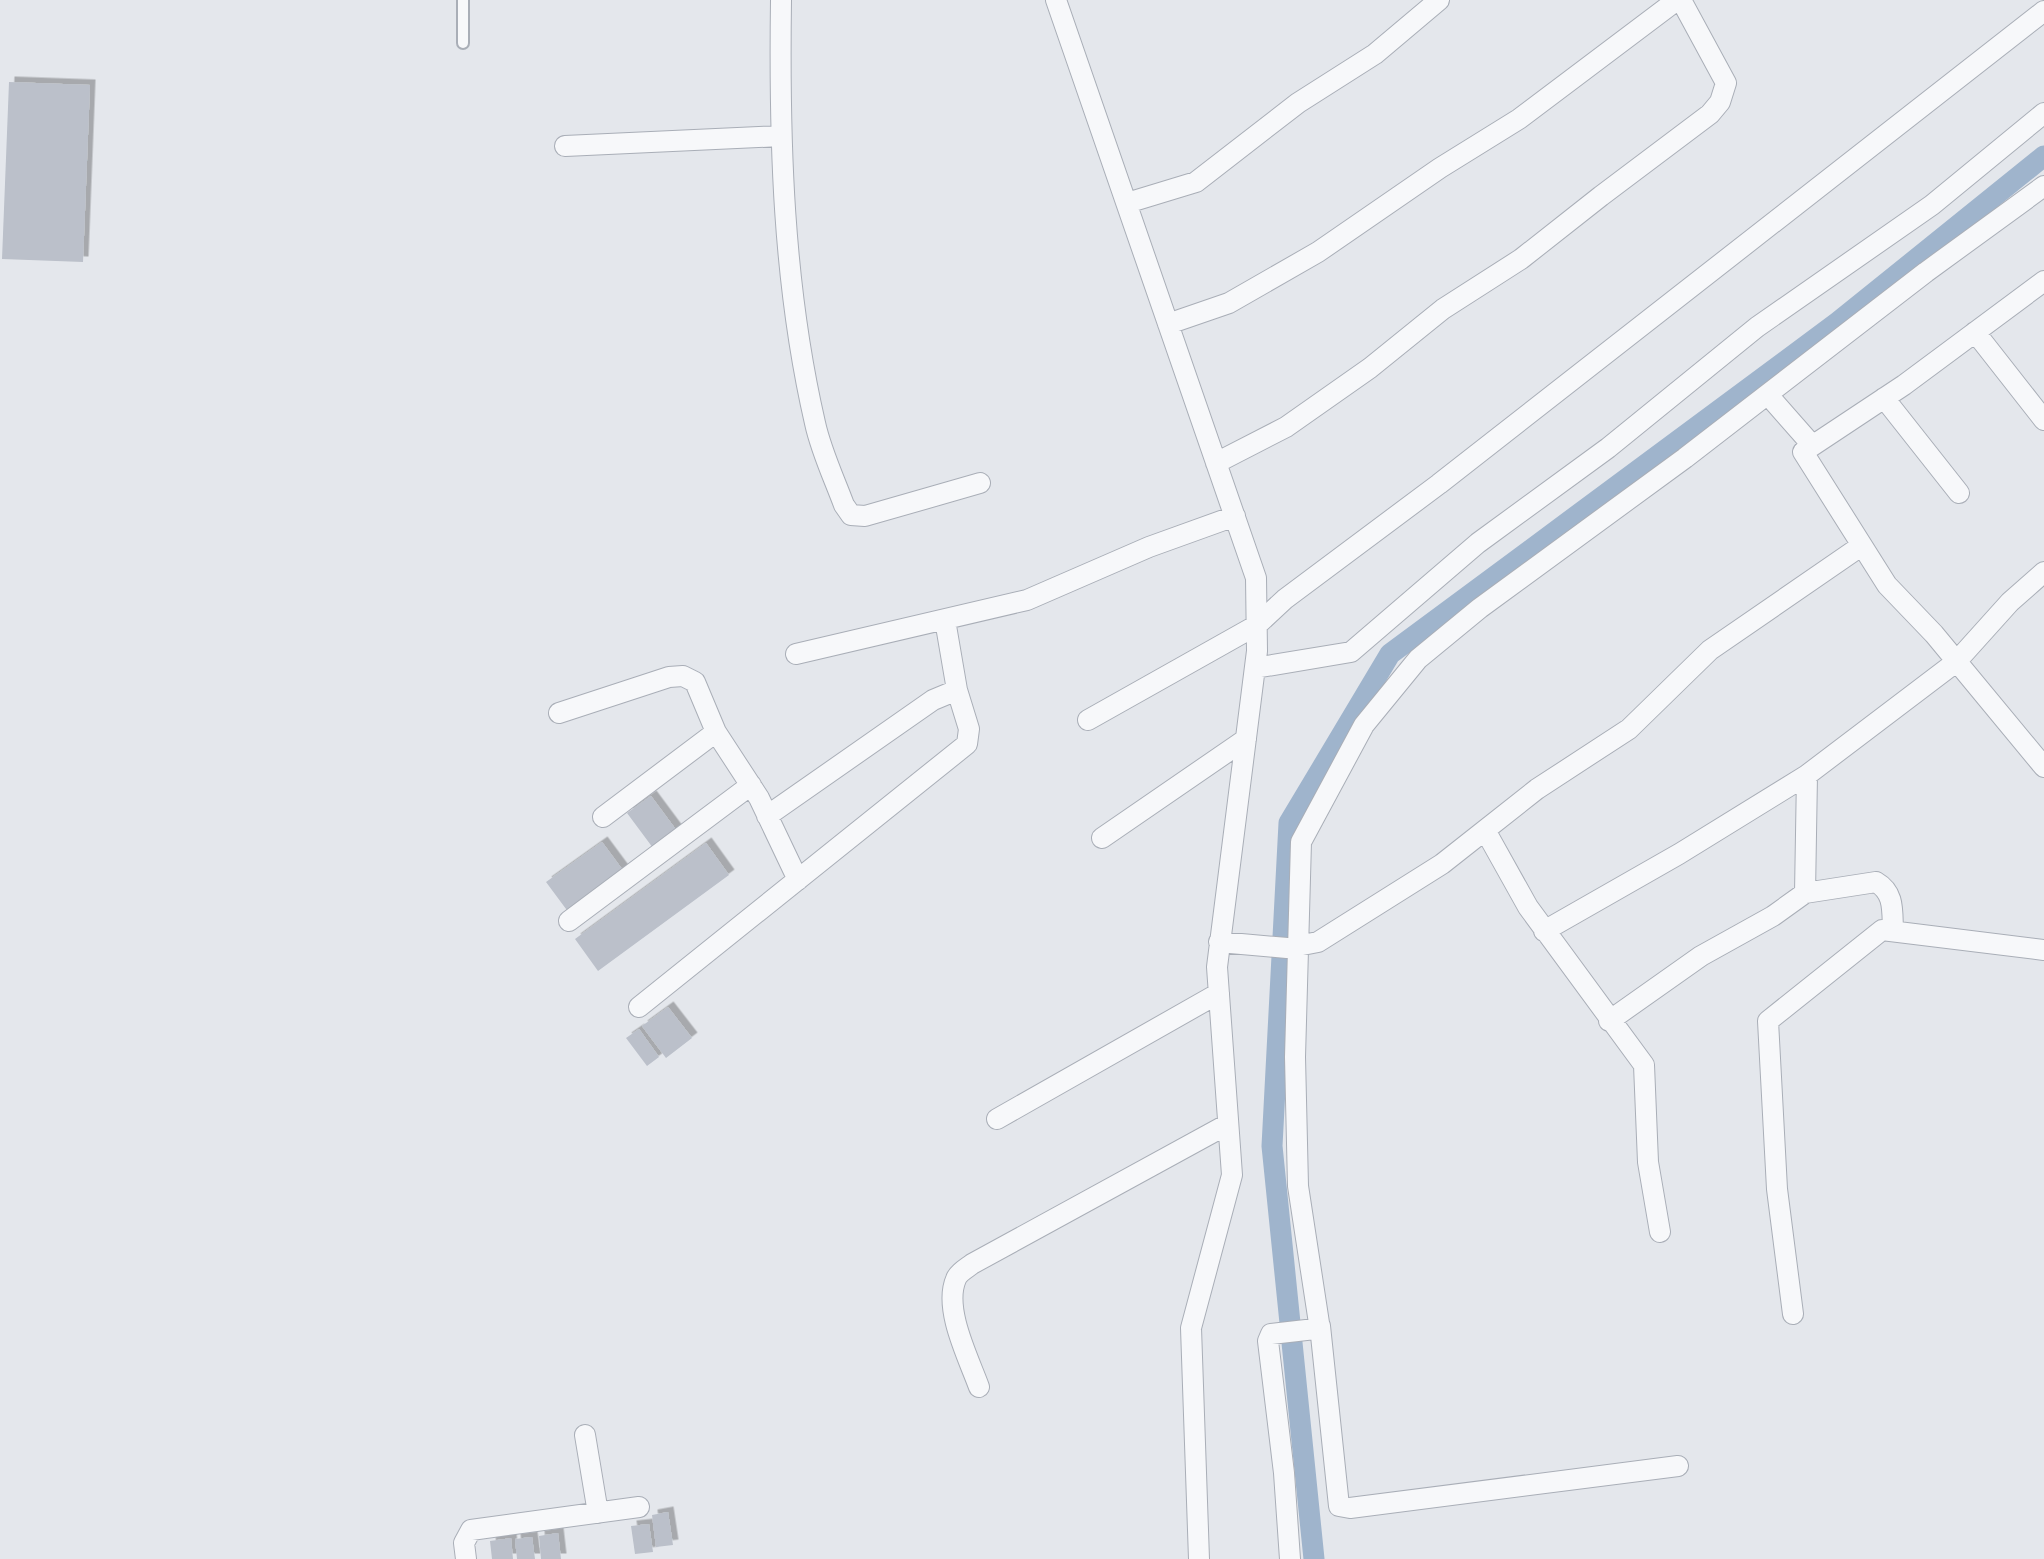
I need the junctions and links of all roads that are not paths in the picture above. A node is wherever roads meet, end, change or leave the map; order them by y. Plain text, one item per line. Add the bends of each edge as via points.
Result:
1 (463, 0) edge
2 (781, 0) edge
3 (1056, 0) edge
4 (1439, 0) edge
5 (1679, 0) edge
6 (2044, 11) edge
7 (463, 43) dead end
8 (2044, 113) edge
9 (781, 136) junction
10 (565, 146) dead end
11 (2044, 186) edge
12 (1126, 203) junction
13 (2044, 281) edge
14 (1168, 324) junction
15 (1975, 332) junction
16 (1768, 395) junction
17 (1884, 398) junction
18 (2044, 420) edge
19 (1812, 445) junction
20 (1216, 463) junction
21 (980, 483) dead end
22 (1959, 493) dead end
23 (1235, 516) junction
24 (1861, 546) junction
25 (2044, 572) edge
26 (945, 620) junction
27 (1257, 625) junction
28 (796, 654) dead end
29 (1956, 662) junction
30 (1255, 668) junction
31 (957, 690) junction
32 (559, 712) dead end
33 (1088, 720) dead end
34 (716, 732) junction
35 (1246, 739) junction
36 (2044, 767) edge
37 (1807, 775) junction
38 (751, 785) junction
39 (767, 816) junction
40 (603, 817) dead end
41 (1485, 830) junction
42 (1102, 838) dead end
43 (798, 880) junction
44 (1805, 893) junction
45 (569, 921) dead end
46 (1544, 931) junction
47 (1893, 931) junction
48 (1220, 942) junction
49 (1286, 947) junction
50 (2044, 950) edge
51 (1218, 993) junction
52 (639, 1007) dead end
53 (1610, 1020) junction
54 (997, 1119) dead end
55 (1228, 1124) junction
56 (1660, 1232) dead end
57 (1793, 1314) dead end
58 (1310, 1329) junction
59 (980, 1387) dead end
60 (585, 1435) dead end
61 (1678, 1466) dead end
62 (639, 1507) dead end
63 (598, 1513) junction
64 (466, 1559) edge
65 (1199, 1559) edge
66 (1290, 1559) edge

1 - 7 lane
2 - 9 street
3 - 12 street
4 - 12 street via 1375,54 1298,103 1196,182
5 - 14 street via 1519,118 1318,252 1229,303
5 - 20 street via 1726,83 1720,102 1710,114 1521,259 1443,309 1370,368 1286,427
6 - 27 street via 1468,462 1285,599
8 - 30 street via 1932,205 1758,327 1608,448 1478,543 1351,652
9 - 10 street
9 - 21 street via 782,192 798,330 815,425 844,505 851,515 864,516
11 - 16 street
12 - 14 street
13 - 15 street
14 - 20 street
15 - 17 street
15 - 18 street
16 - 19 street
16 - 49 street via 1480,608 1418,659 1364,725 1301,842
17 - 19 street
17 - 22 street
19 - 24 street via 1803,452
20 - 23 street
23 - 26 street via 1149,547 1027,600
23 - 27 street via 1256,578
24 - 29 street via 1887,585
24 - 41 street via 1710,650 1629,729 1537,789
25 - 29 street via 2010,602
26 - 28 street
26 - 31 street
27 - 30 street
27 - 33 street
29 - 36 street
29 - 37 street
30 - 35 street
31 - 39 street via 933,700
31 - 43 street via 969,729 967,744
32 - 34 street via 683,676 694,682
34 - 38 street
34 - 40 street
35 - 42 street
35 - 48 street
37 - 44 street
37 - 46 street
38 - 39 street
38 - 45 street
39 - 43 street
41 - 46 street
41 - 49 street via 1433,870 1318,942
43 - 52 street
44 - 47 street via 1876,882 1891,896
44 - 53 street via 1773,916 1701,956
46 - 53 street
47 - 50 street
47 - 57 street via 1882,930 1768,1021 1777,1189
48 - 49 street
48 - 51 street
49 - 58 street via 1295,1058 1298,1186
51 - 54 street
51 - 55 street
53 - 56 street via 1644,1065 1648,1162
55 - 59 street via 972,1264 956,1277 952,1292 956,1326
55 - 65 street via 1232,1175 1191,1328
58 - 61 street via 1320,1326 1340,1506 1350,1508
58 - 66 street via 1271,1334 1268,1341
60 - 63 street
62 - 63 street
63 - 64 street via 471,1530 464,1543

